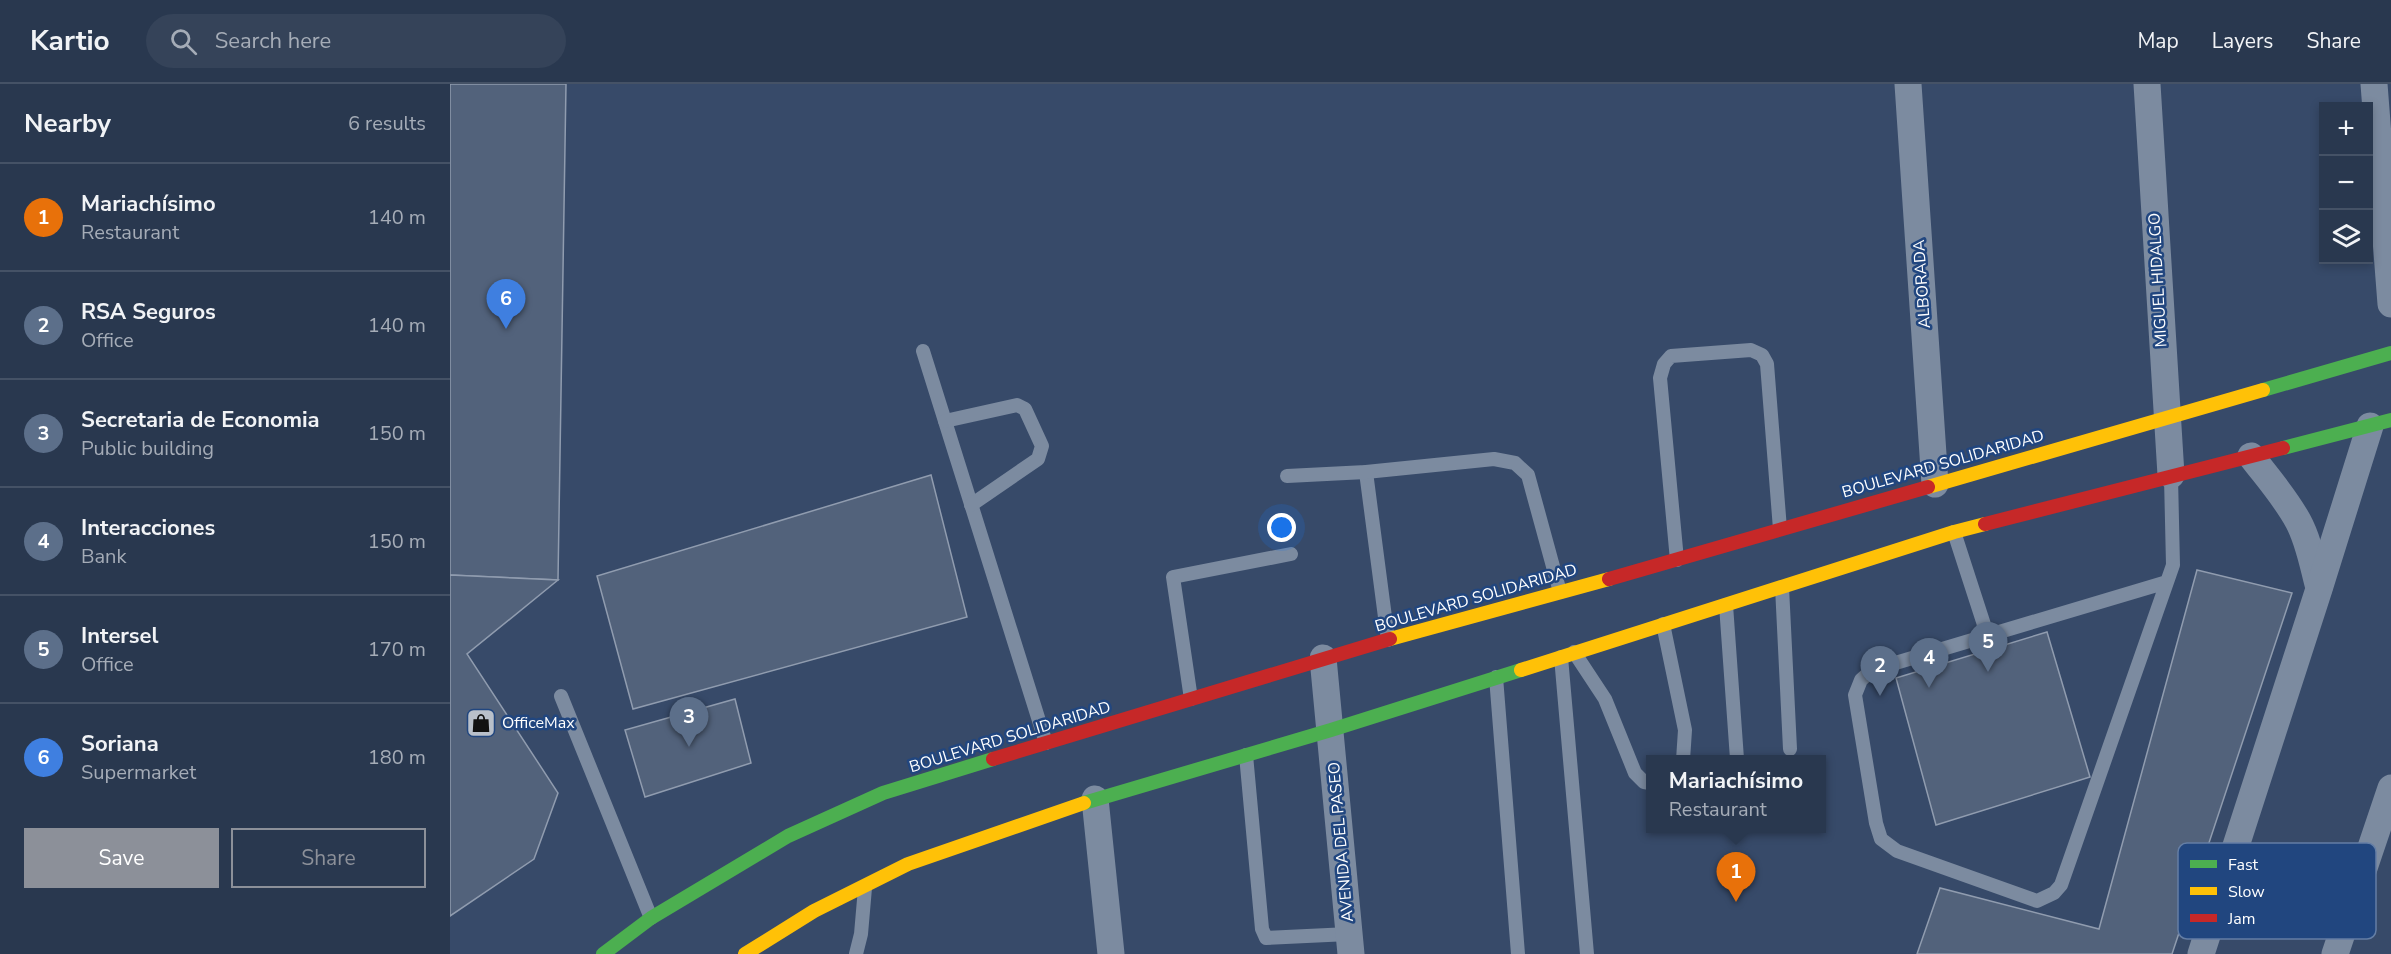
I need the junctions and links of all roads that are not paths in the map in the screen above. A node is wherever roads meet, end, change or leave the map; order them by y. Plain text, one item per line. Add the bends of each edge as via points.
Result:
1 (1908, 84) edge
2 (2146, 84) edge
3 (2374, 84) edge
4 (2390, 273) edge
5 (2391, 304) edge
6 (923, 351) dead end
7 (2391, 353) edge
8 (2166, 417) junction
9 (945, 421) junction
10 (2380, 423) edge
11 (2251, 456) junction
12 (1366, 472) junction
13 (2171, 475) junction
14 (1287, 476) dead end
15 (1935, 484) junction
16 (971, 505) junction
17 (1780, 529) junction
18 (1954, 532) junction
19 (1291, 554) dead end
20 (1677, 560) junction
21 (2167, 582) junction
22 (1782, 586) junction
23 (2319, 589) junction
24 (1560, 592) junction
25 (1726, 603) junction
26 (1663, 624) junction
27 (1988, 637) junction
28 (1388, 640) junction
29 (1568, 654) junction
30 (1323, 658) junction
31 (1496, 677) junction
32 (561, 696) dead end
33 (1191, 699) junction
34 (1330, 730) junction
35 (1046, 743) junction
36 (1790, 749) dead end
37 (1246, 755) junction
38 (1683, 755) edge
39 (1737, 755) edge
40 (1646, 782) edge
41 (2391, 788) edge
42 (1095, 799) junction
43 (2237, 843) edge
44 (2372, 843) edge
45 (865, 886) junction
46 (651, 918) junction
47 (2206, 939) edge
48 (2340, 939) edge
49 (1350, 944) edge
50 (603, 954) edge
51 (745, 954) edge
52 (856, 954) edge
53 (1112, 954) edge
54 (1518, 954) edge
55 (1587, 954) edge
56 (2201, 954) edge
57 (2335, 954) edge

1 - 15 street, ALBORADA
2 - 8 street, MIGUEL HIDALGO
3 - 4 street
4 - 5 street
6 - 9 lane
7 - 8 main road, BOULEVARD SOLIDARIDAD
8 - 13 street, MIGUEL HIDALGO
8 - 15 main road, BOULEVARD SOLIDARIDAD
9 - 16 lane
9 - 16 lane via 1022,406 1042,446 1038,459
10 - 11 main road
10 - 23 street
11 - 13 main road
11 - 23 street via 2299,522
12 - 14 lane
12 - 24 lane via 1494,459 1515,463 1528,475
12 - 28 lane
13 - 18 main road
13 - 21 lane via 2173,565
15 - 17 main road, BOULEVARD SOLIDARIDAD
16 - 35 lane
17 - 20 main road, BOULEVARD SOLIDARIDAD
17 - 20 lane via 1767,364 1762,355 1751,350 1671,356 1660,378
18 - 22 main road
18 - 27 lane
19 - 33 lane via 1173,578
20 - 24 main road, BOULEVARD SOLIDARIDAD
21 - 27 lane
21 - 27 lane via 2065,877 2054,893 2037,901 1897,851 1881,839 1876,823 1855,695 1861,680 1872,670
22 - 25 main road
22 - 36 lane
23 - 43 street
24 - 28 main road, BOULEVARD SOLIDARIDAD
25 - 26 main road
25 - 39 lane
26 - 29 main road
26 - 38 lane via 1684,730
28 - 30 main road, BOULEVARD SOLIDARIDAD
29 - 31 main road
29 - 40 lane via 1605,699 1635,773
29 - 55 lane
30 - 33 main road, BOULEVARD SOLIDARIDAD
30 - 34 street, AVENIDA DEL PASEO
31 - 34 main road
31 - 54 lane
32 - 46 lane
33 - 35 main road, BOULEVARD SOLIDARIDAD
34 - 37 main road
34 - 49 street, AVENIDA DEL PASEO
35 - 46 main road, BOULEVARD SOLIDARIDAD via 883,793 788,836
37 - 42 main road
37 - 49 lane via 1266,938
41 - 44 street
42 - 45 main road via 908,864
42 - 53 street
45 - 51 main road via 814,911
45 - 52 lane
46 - 50 main road, BOULEVARD SOLIDARIDAD
47 - 56 street
48 - 57 street

